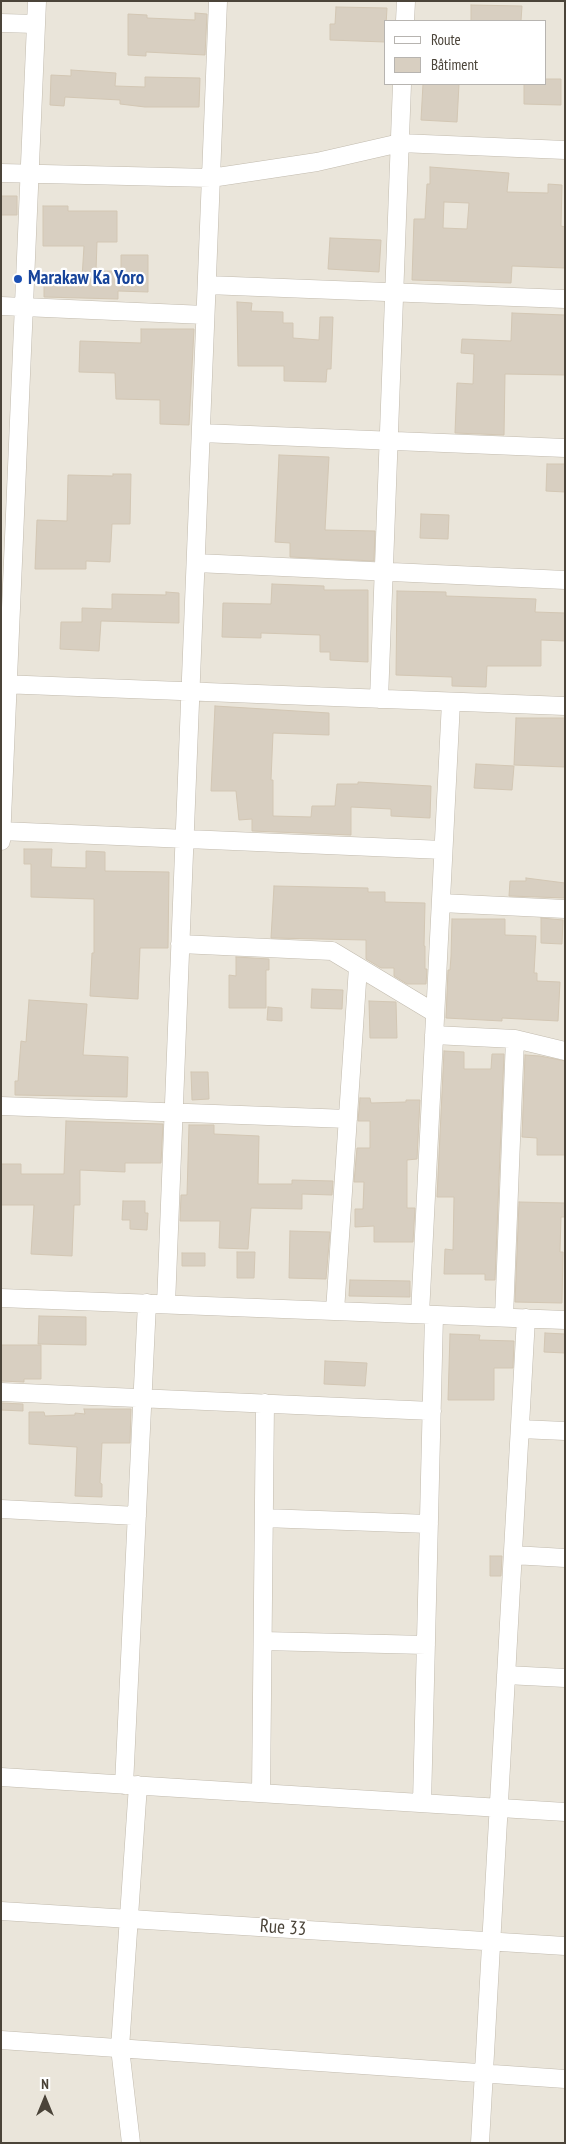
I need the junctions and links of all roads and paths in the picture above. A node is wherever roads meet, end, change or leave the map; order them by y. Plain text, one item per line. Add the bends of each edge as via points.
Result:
1 (36, 1) edge
2 (218, 1) edge
3 (406, 1) edge
4 (405, 20) edge
5 (1, 23) edge
6 (36, 24) junction
7 (402, 85) edge
8 (400, 144) junction
9 (565, 150) edge
10 (1, 172) edge
11 (29, 174) junction
12 (211, 178) junction
13 (207, 285) junction
14 (395, 292) junction
15 (565, 299) edge
16 (1, 306) edge
17 (24, 307) junction
18 (205, 315) junction
19 (201, 433) junction
20 (389, 441) junction
21 (565, 448) edge
22 (196, 563) junction
23 (384, 572) junction
24 (565, 580) edge
25 (4, 685) edge
26 (190, 692) junction
27 (379, 699) junction
28 (451, 702) junction
29 (565, 706) edge
30 (1, 832) edge
31 (184, 839) junction
32 (1, 841) edge
33 (443, 850) junction
34 (441, 903) junction
35 (565, 909) edge
36 (180, 944) junction
37 (358, 967) junction
38 (435, 1013) junction
39 (434, 1035) junction
40 (515, 1039) junction
41 (565, 1051) edge
42 (1, 1106) edge
43 (174, 1112) junction
44 (348, 1119) junction
45 (1, 1298) edge
46 (147, 1303) junction
47 (166, 1304) junction
48 (335, 1311) junction
49 (427, 1314) junction
50 (504, 1318) junction
51 (526, 1318) junction
52 (565, 1320) edge
53 (1, 1392) edge
54 (143, 1398) junction
55 (265, 1403) junction
56 (432, 1411) junction
57 (520, 1429) junction
58 (565, 1431) edge
59 (1, 1509) edge
60 (136, 1516) junction
61 (264, 1518) junction
62 (429, 1524) junction
63 (513, 1555) junction
64 (565, 1558) edge
65 (263, 1640) junction
66 (426, 1645) junction
67 (506, 1674) junction
68 (565, 1678) edge
69 (1, 1777) edge
70 (131, 1785) junction
71 (261, 1793) junction
72 (422, 1803) junction
73 (499, 1808) junction
74 (565, 1812) edge
75 (1, 1911) edge
76 (129, 1919) junction
77 (492, 1942) junction
78 (565, 1946) edge
79 (1, 2040) edge
80 (120, 2048) junction
81 (484, 2073) junction
82 (565, 2079) edge
83 (131, 2143) edge
84 (480, 2143) edge

1 - 6 street
2 - 12 street
3 - 4 street
5 - 6 street
6 - 11 street
7 - 8 street
8 - 9 street
8 - 12 street via 317,162
8 - 14 street
10 - 11 street
11 - 12 street
11 - 17 street
12 - 13 street
13 - 14 street
13 - 18 street
14 - 15 street
14 - 20 street
16 - 17 street
17 - 18 street
17 - 25 street
18 - 19 street
19 - 20 street
19 - 22 street
20 - 21 street
20 - 23 street
22 - 23 street
22 - 26 street
23 - 24 street
23 - 27 street
25 - 26 street
25 - 30 street
26 - 27 street
26 - 31 street
27 - 28 street
28 - 29 street
28 - 33 street
30 - 31 street
30 - 32 street
31 - 33 street
31 - 36 street
33 - 34 street
34 - 35 street
34 - 38 street
36 - 37 street via 332,951
36 - 43 street
37 - 38 street
37 - 44 street
38 - 39 street
39 - 40 street
39 - 49 street
40 - 41 street
40 - 50 street
42 - 43 street
43 - 44 street
43 - 47 street
44 - 48 street
45 - 46 street
46 - 47 street
46 - 54 street
47 - 48 street
48 - 49 street
49 - 50 street
49 - 56 street
50 - 51 street
51 - 52 street
51 - 57 street
53 - 54 street
54 - 55 street
54 - 60 street
55 - 56 street
55 - 61 street
56 - 62 street
57 - 58 street
57 - 63 street
59 - 60 street
60 - 70 street
61 - 62 street
61 - 65 street
62 - 66 street
63 - 64 street
63 - 67 street
65 - 66 street
65 - 71 street
66 - 72 street
67 - 68 street
67 - 73 street
69 - 70 street
70 - 71 street
70 - 76 street
71 - 72 street
72 - 73 street
73 - 74 street
73 - 77 street
75 - 76 street, Rue 33
76 - 77 street, Rue 33
76 - 80 street
77 - 78 street, Rue 33
77 - 81 street
79 - 80 street
80 - 81 street
80 - 83 street
81 - 82 street
81 - 84 street

